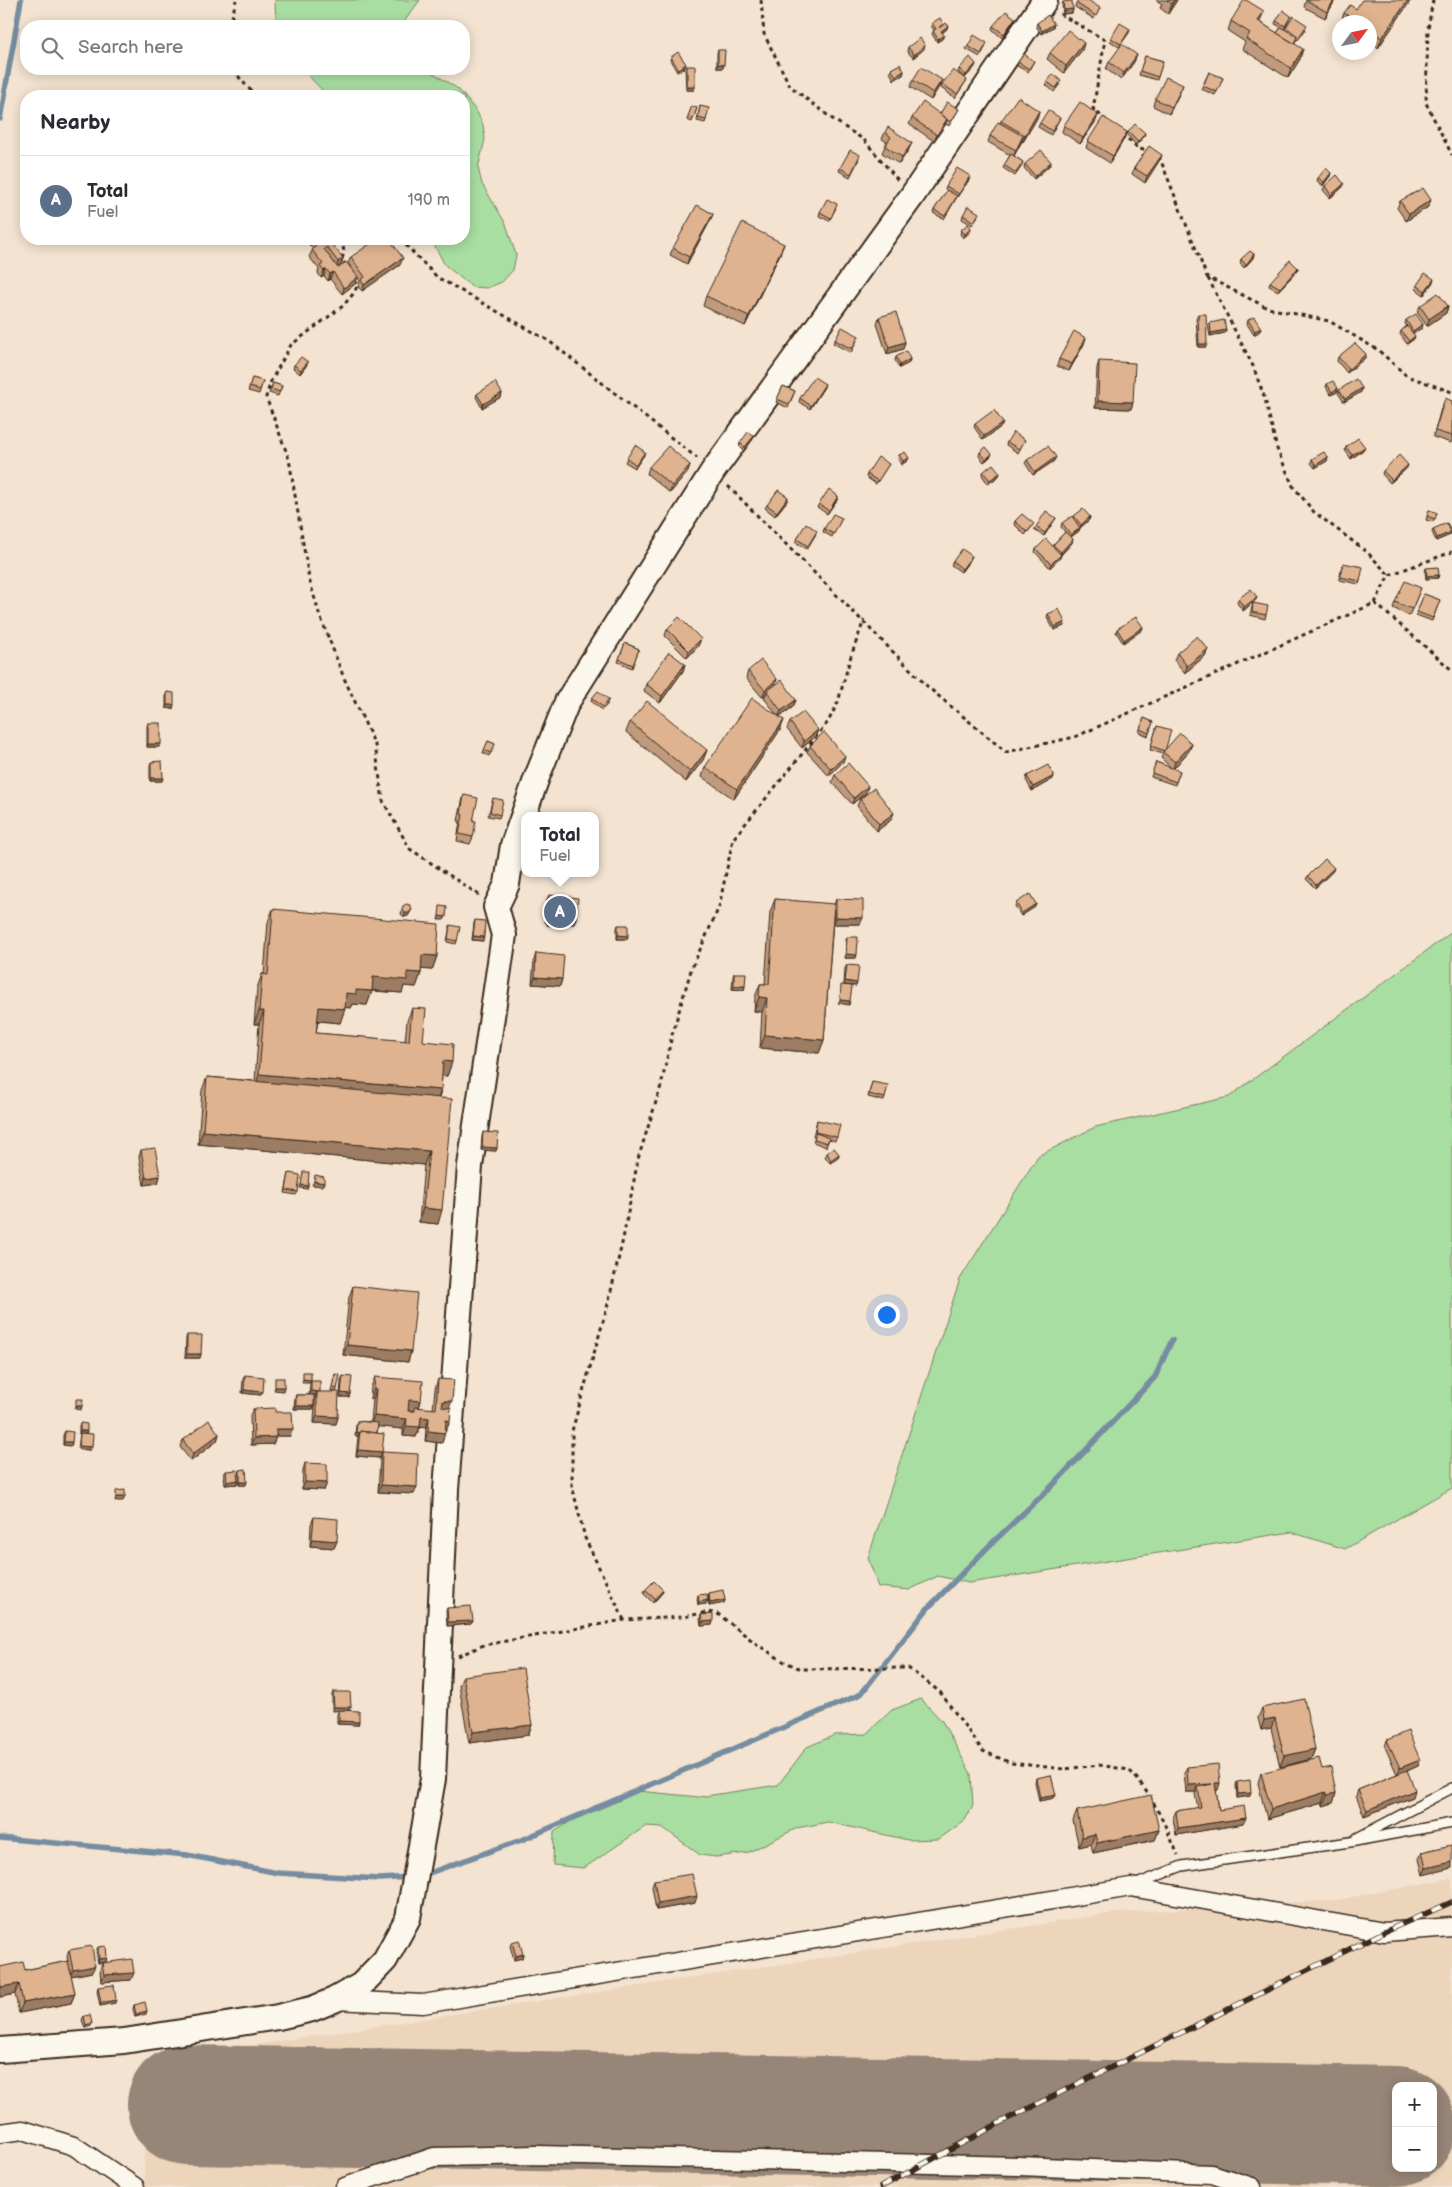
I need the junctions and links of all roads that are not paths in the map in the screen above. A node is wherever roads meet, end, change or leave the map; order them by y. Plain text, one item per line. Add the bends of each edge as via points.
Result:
1 (1052, 6) edge
2 (525, 812) edge
3 (521, 824) edge
4 (1452, 1788) edge
5 (1452, 1823) edge
6 (1350, 1842) junction
7 (1131, 1887) junction
8 (1452, 1926) edge
9 (334, 2000) junction
10 (0, 2050) edge
11 (0, 2132) edge
12 (135, 2187) edge
13 (150, 2187) edge
14 (345, 2187) edge
15 (1252, 2187) edge

1 - 2 main road via 713,471 567,702
3 - 9 main road via 507,884 496,907 504,935 470,1166 446,1490 433,1779 408,1918 386,1960 361,1985
4 - 6 lane
5 - 6 lane
6 - 7 lane via 1182,1866
7 - 8 street via 1384,1932
7 - 9 street via 423,2004
9 - 10 main road via 278,2017 124,2041
11 - 12 street via 23,2130 74,2146
12 - 13 street
14 - 15 street via 434,2157 536,2155 1192,2173 1212,2174

